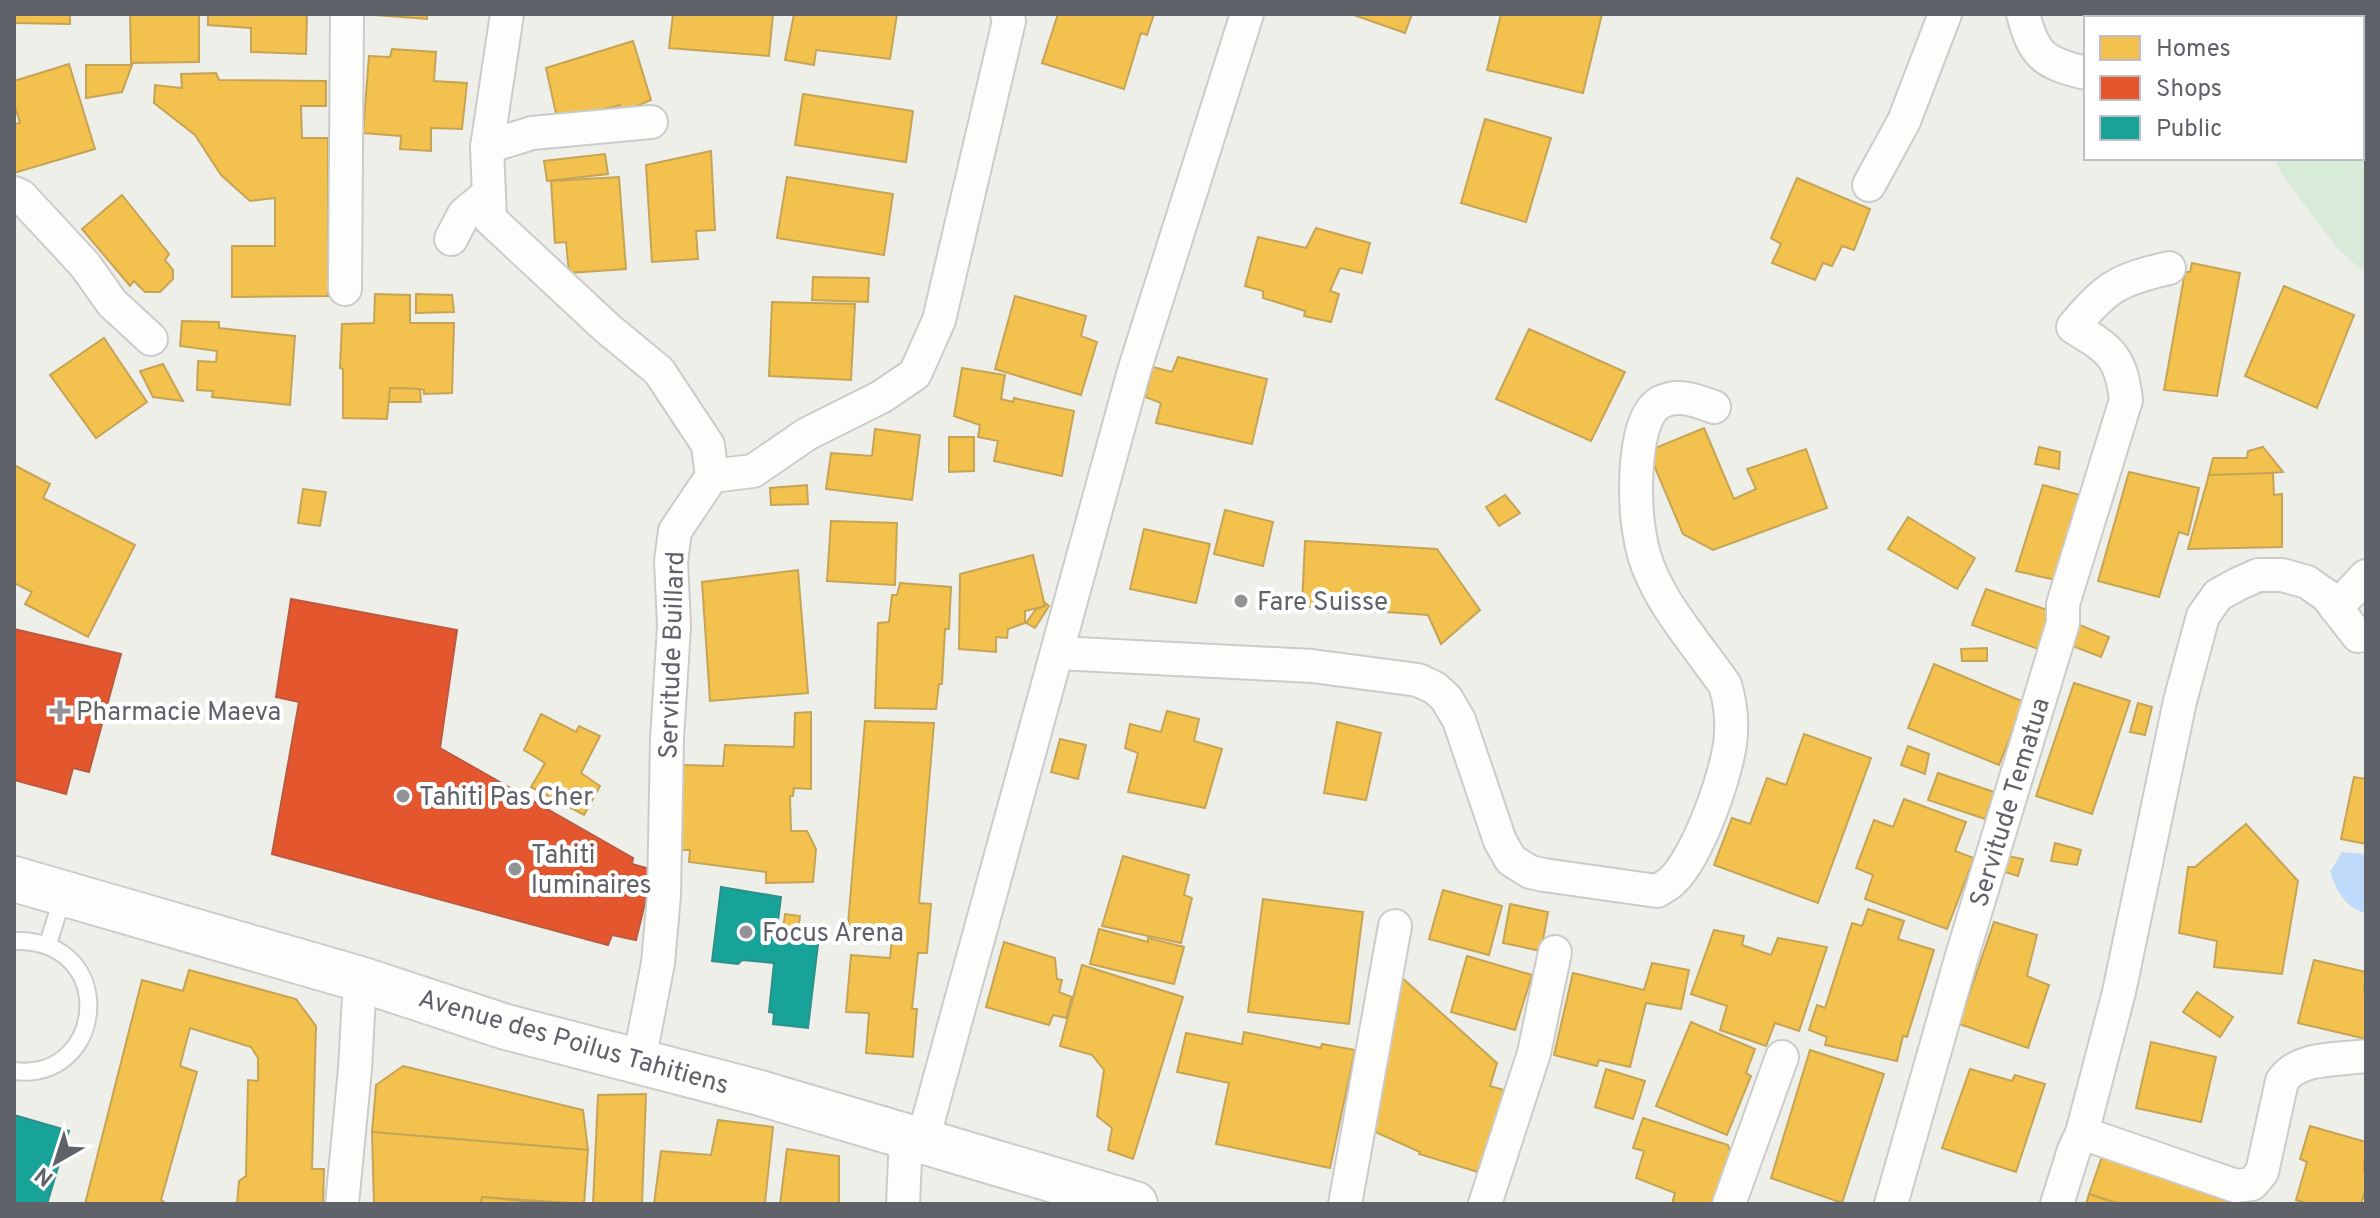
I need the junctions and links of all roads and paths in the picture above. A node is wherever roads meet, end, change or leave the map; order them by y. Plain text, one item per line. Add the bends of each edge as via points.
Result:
1 (347, 14) edge
2 (507, 14) edge
3 (1247, 14) edge
4 (1945, 14) edge
5 (2023, 14) edge
6 (1009, 16) edge
7 (2084, 73) edge
8 (651, 122) dead end
9 (487, 147) junction
10 (1869, 185) dead end
11 (14, 193) edge
12 (488, 194) junction
13 (451, 239) dead end
14 (2169, 268) dead end
15 (345, 289) dead end
16 (151, 339) dead end
17 (1714, 407) dead end
18 (712, 476) junction
19 (2366, 576) edge
20 (2336, 608) junction
21 (2358, 636) dead end
22 (1058, 653) junction
23 (14, 879) edge
24 (64, 893) junction
25 (1395, 926) dead end
26 (14, 941) edge
27 (48, 944) junction
28 (1555, 952) dead end
29 (360, 979) junction
30 (2366, 1056) edge
31 (1782, 1057) dead end
32 (639, 1061) junction
33 (14, 1071) edge
34 (2082, 1133) junction
35 (914, 1140) junction
36 (342, 1204) edge
37 (903, 1204) edge
38 (1135, 1204) edge
39 (1345, 1204) edge
40 (1485, 1204) edge
41 (1729, 1204) edge
42 (1891, 1204) edge
43 (2057, 1204) edge

1 - 15 street
2 - 9 street
3 - 22 street via 1134,371
4 - 10 street via 1904,121
5 - 7 street via 2031,44 2057,66
6 - 18 street via 939,320 915,374 807,434 753,471
8 - 9 street via 532,133
9 - 12 street
11 - 16 street
12 - 13 street via 464,214
12 - 18 street via 490,219 659,371 708,445
14 - 42 street, Servitude Tematua via 2127,278 2096,299 2073,327 2108,348 2123,376 2126,400
17 - 22 street via 1687,398 1658,403 1647,416 1639,445 1639,532 1653,578 1725,685 1731,704 1732,737 1712,810 1673,881 1657,891 1544,875 1511,860 1459,720 1446,698 1418,680 1312,666
18 - 32 street, Servitude Buillard via 675,531 671,561 674,626 664,895 658,963
19 - 20 street
20 - 21 street
20 - 34 street via 2307,582 2258,575 2218,595 2203,616
22 - 35 street
23 - 24 main road, Avenue des Poilus Tahitiens
24 - 27 lane
24 - 29 main road, Avenue des Poilus Tahitiens
25 - 39 street
26 - 27 lane
27 - 33 lane via 66,956 83,980 89,1009 86,1028 63,1060 45,1069
28 - 40 street via 1534,1053
29 - 32 main road, Avenue des Poilus Tahitiens via 506,1027
29 - 36 street
30 - 34 street via 2303,1064 2285,1075 2262,1172 2252,1184 2236,1186
31 - 41 street
32 - 35 main road, Avenue des Poilus Tahitiens
34 - 43 street
35 - 37 street
35 - 38 main road, Avenue des Poilus Tahitiens

